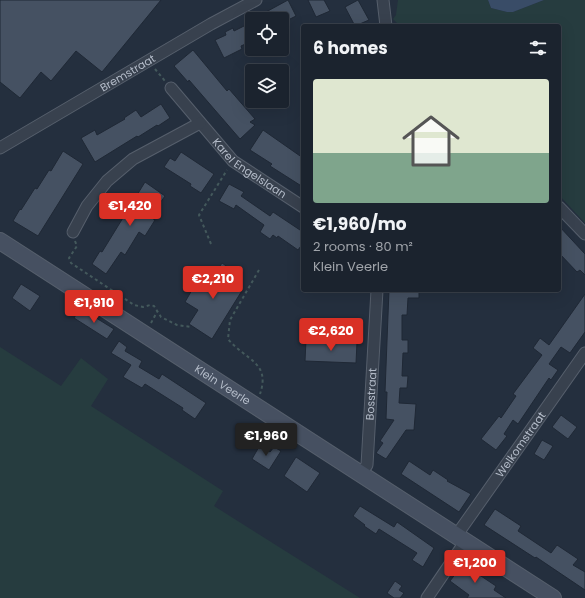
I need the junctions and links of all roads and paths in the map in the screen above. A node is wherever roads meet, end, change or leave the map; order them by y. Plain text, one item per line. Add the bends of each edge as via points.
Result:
1 (256, 0) edge
2 (383, 0) edge
3 (388, 24) edge
4 (148, 60) junction
5 (171, 88) joint
6 (200, 123) junction
7 (0, 148) edge
8 (233, 161) junction
9 (301, 206) edge
10 (561, 208) edge
11 (73, 232) joint
12 (585, 234) edge
13 (0, 241) edge
14 (211, 244) dead end
15 (259, 270) dead end
16 (377, 292) edge
17 (191, 327) dead end
18 (585, 353) edge
19 (256, 407) junction
20 (361, 473) junction
21 (461, 539) junction
22 (427, 598) edge
23 (553, 598) edge

1 - 4 street, Bremstraat
2 - 3 street
4 - 5 path
4 - 7 street, Bremstraat
5 - 6 street, Karel Engelslaan
6 - 8 street, Karel Engelslaan
6 - 11 street via 133,159 107,181 87,206
8 - 9 street, Karel Engelslaan
8 - 14 path via 199,215
10 - 12 street
11 - 17 path via 77,246 69,258 71,263 134,304 143,307 154,306 161,317 177,325
13 - 19 main road, Klein Veerle
15 - 19 path via 230,320 228,339 261,370 263,379
16 - 20 street, Bosstraat via 367,465
18 - 21 street, Welkomstraat
19 - 20 main road, Klein Veerle
20 - 21 main road, Klein Veerle
21 - 22 street
21 - 23 main road, Klein Veerle

